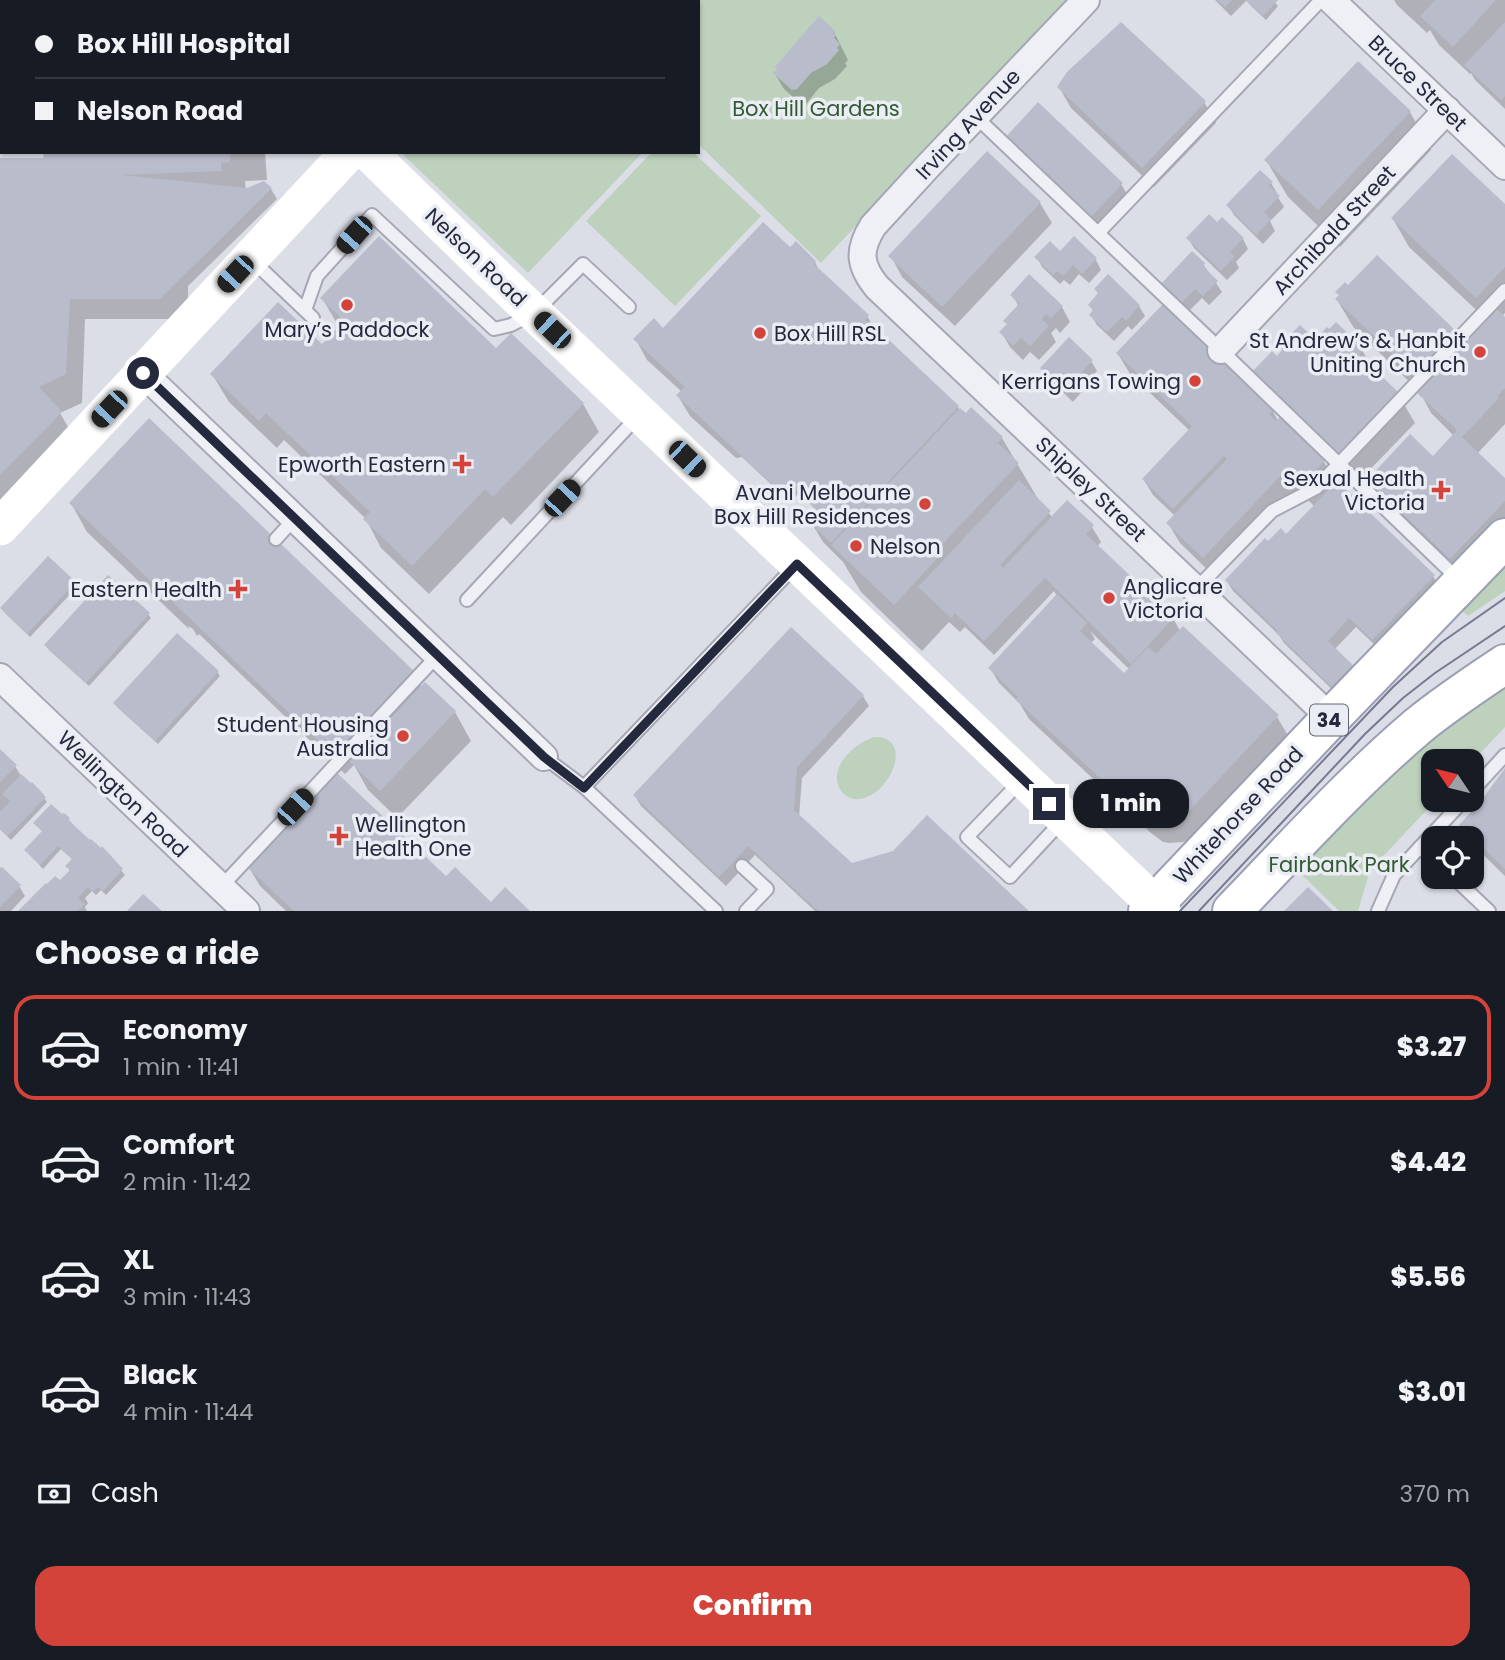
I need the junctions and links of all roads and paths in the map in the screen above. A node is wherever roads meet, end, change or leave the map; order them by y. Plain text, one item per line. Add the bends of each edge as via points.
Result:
1 (1086, 0) edge
2 (1321, 0) edge
3 (1331, 0) edge
4 (1447, 110) junction
5 (975, 117) junction
6 (347, 154) edge
7 (370, 154) edge
8 (1505, 166) edge
9 (1098, 233) junction
10 (862, 254) joint
11 (250, 258) junction
12 (1505, 290) edge
13 (629, 307) dead end
14 (534, 313) junction
15 (1221, 350) junction
16 (143, 373) junction
17 (640, 414) junction
18 (1340, 464) junction
19 (295, 518) junction
20 (0, 527) edge
21 (1505, 538) edge
22 (275, 539) dead end
23 (797, 564) junction
24 (1462, 583) junction
25 (1196, 589) junction
26 (467, 600) dead end
27 (438, 655) junction
28 (1505, 664) edge
29 (0, 677) edge
30 (1331, 718) junction
31 (544, 757) joint
32 (1504, 757) edge
33 (1484, 778) edge
34 (1023, 779) junction
35 (584, 788) junction
36 (1453, 812) edge
37 (1064, 819) junction
38 (1420, 847) joint
39 (742, 866) dead end
40 (220, 887) junction
41 (1466, 889) edge
42 (1155, 909) edge
43 (246, 911) edge
44 (716, 911) edge
45 (746, 911) edge
46 (1232, 911) edge
47 (1378, 911) edge
48 (1489, 911) edge

1 - 5 street, Irving Avenue
2 - 9 lane
3 - 4 street, Bruce Street
4 - 8 street, Bruce Street
4 - 15 street, Archibald Street
5 - 9 lane
5 - 10 street, Irving Avenue via 873,226
6 - 11 street
7 - 14 street, Nelson Road
9 - 15 lane
10 - 25 street, Shipley Street via 877,287
11 - 14 lane via 309,314 317,276 372,215 494,329
11 - 16 street
12 - 18 lane
13 - 14 lane via 583,264
14 - 17 street, Nelson Road
15 - 18 lane
16 - 19 street
16 - 20 street
17 - 23 street, Nelson Road
17 - 26 lane
18 - 24 lane
18 - 25 lane via 1316,488 1272,511
19 - 22 lane
19 - 27 street
21 - 24 main road, Whitehorse Road / 34
23 - 34 street, Nelson Road
23 - 35 lane
24 - 30 main road, Whitehorse Road / 34
25 - 30 street, Shipley Street
27 - 31 street
27 - 40 lane
28 - 46 main road via 1447,703 1385,755
29 - 40 street, Wellington Road
30 - 42 main road, Whitehorse Road / 34
31 - 35 lane
32 - 33 lane
34 - 37 street, Nelson Road
34 - 37 lane via 967,837 1010,877
35 - 44 lane
36 - 38 lane
37 - 42 street, Nelson Road
38 - 47 lane via 1394,875
39 - 45 lane via 767,889
40 - 43 street, Wellington Road
41 - 48 lane

